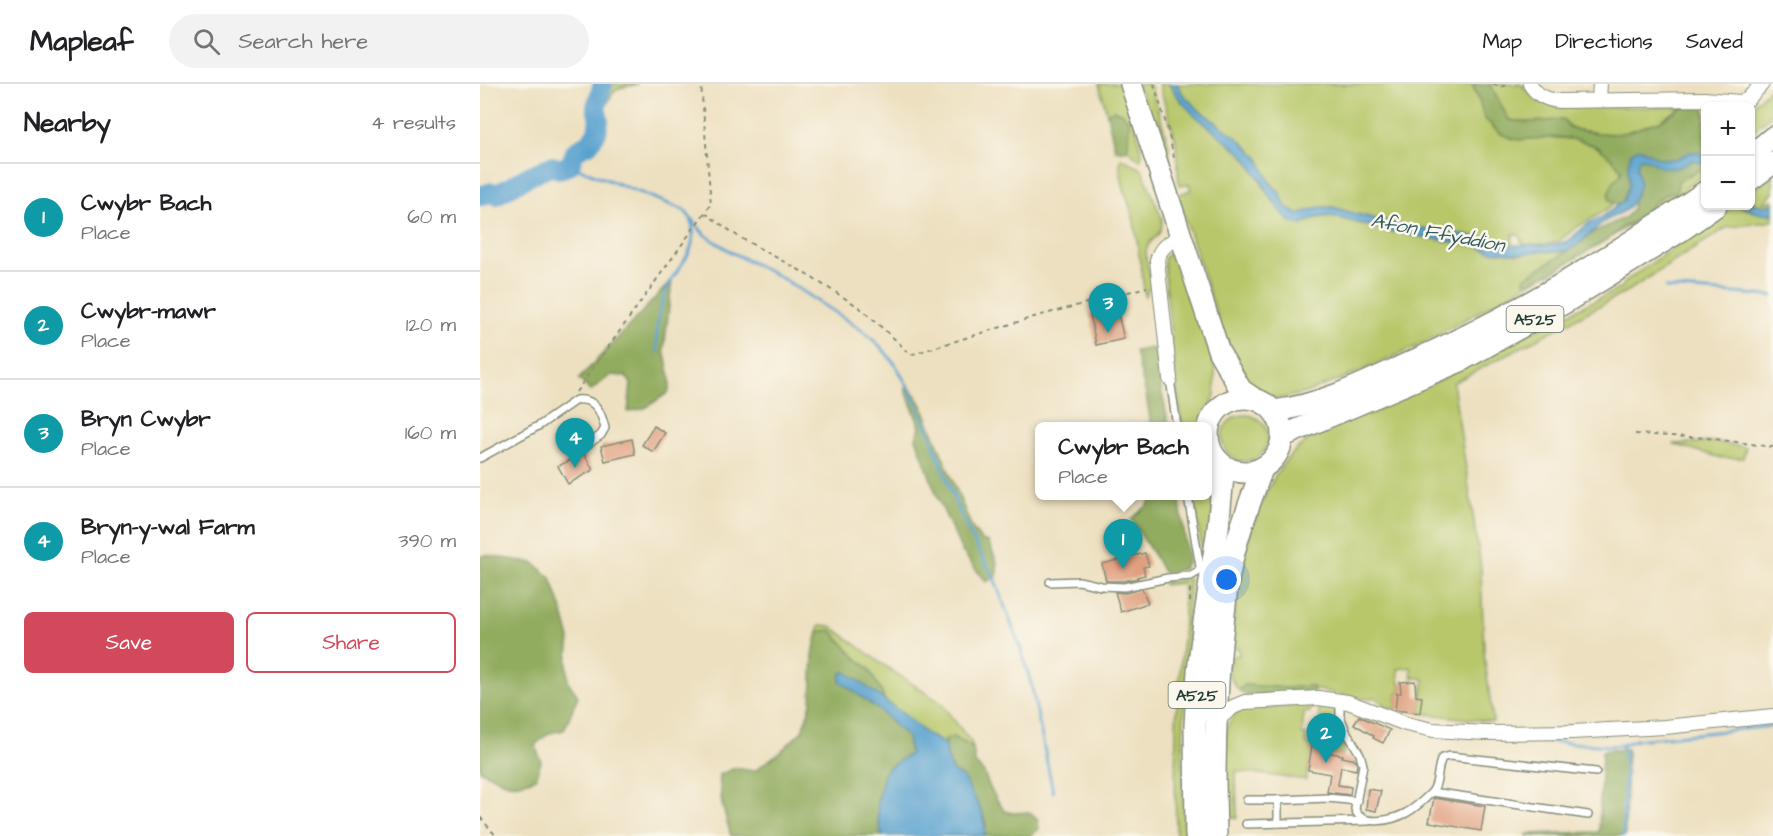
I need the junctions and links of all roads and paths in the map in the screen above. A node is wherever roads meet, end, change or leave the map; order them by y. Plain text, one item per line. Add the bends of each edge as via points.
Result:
1 (701, 84) edge
2 (1131, 84) edge
3 (1154, 84) edge
4 (1493, 84) edge
5 (1509, 84) edge
6 (1530, 84) edge
7 (1600, 84) edge
8 (1704, 84) edge
9 (1762, 84) edge
10 (1704, 99) junction
11 (1599, 100) junction
12 (1773, 137) edge
13 (1755, 152) edge
14 (1175, 162) dead end
15 (1773, 163) edge
16 (1755, 176) edge
17 (1701, 194) edge
18 (1710, 210) edge
19 (705, 213) junction
20 (1181, 237) junction
21 (1160, 284) junction
22 (1219, 352) junction
23 (1170, 379) joint
24 (1253, 398) junction
25 (1226, 403) junction
26 (564, 409) junction
27 (1274, 411) junction
28 (1176, 422) edge
29 (1210, 422) edge
30 (1635, 434) dead end
31 (1283, 436) junction
32 (1773, 447) edge
33 (1212, 451) edge
34 (575, 453) dead end
35 (480, 458) edge
36 (1224, 466) junction
37 (1262, 469) junction
38 (1189, 500) edge
39 (1050, 582) dead end
40 (1218, 675) junction
41 (1340, 701) junction
42 (1245, 702) junction
43 (1773, 716) edge
44 (1215, 730) junction
45 (1596, 772) dead end
46 (1432, 792) junction
47 (1247, 800) dead end
48 (1278, 801) junction
49 (1357, 801) junction
50 (1588, 815) dead end
51 (480, 817) edge
52 (1373, 821) junction
53 (1278, 823) junction
54 (1246, 824) dead end
55 (496, 836) edge
56 (1196, 836) edge
57 (1216, 836) edge

1 - 19 path via 711,204
2 - 20 main road
3 - 14 path
4 - 5 path
6 - 11 street via 1550,100
7 - 11 street
8 - 10 street
9 - 10 street via 1740,102
10 - 11 street
12 - 13 main road
15 - 16 main road
17 - 27 main road, A525 via 1592,267 1428,355 1349,390 1298,408
18 - 31 main road, A525 via 1564,303 1460,361
19 - 21 path via 859,308 910,356 1034,317
19 - 26 path
20 - 21 street via 1167,243 1159,253
20 - 22 main road
21 - 23 street
22 - 24 main road via 1241,390
22 - 25 main road
23 - 28 lane
24 - 25 main road
24 - 27 main road
25 - 29 main road
26 - 34 lane via 576,400 590,402 598,407 605,428 593,442
26 - 35 lane
27 - 31 main road
30 - 32 path
31 - 37 main road via 1276,457
33 - 36 main road
36 - 37 main road via 1236,472
36 - 56 main road, A525 via 1198,671
37 - 40 main road, A525 via 1230,571
38 - 39 lane via 1198,572 1124,587
40 - 42 street via 1227,691
40 - 44 main road, A525
41 - 42 street via 1318,698
41 - 43 street via 1433,730 1485,733 1665,727
41 - 49 lane via 1340,716 1363,765
42 - 44 street via 1222,716
44 - 57 main road, A525
45 - 46 lane via 1449,756 1439,762
46 - 50 lane
46 - 52 lane via 1405,814
47 - 48 lane
48 - 49 lane
48 - 53 lane
49 - 52 lane via 1357,814
51 - 55 path
52 - 53 lane
53 - 54 lane

